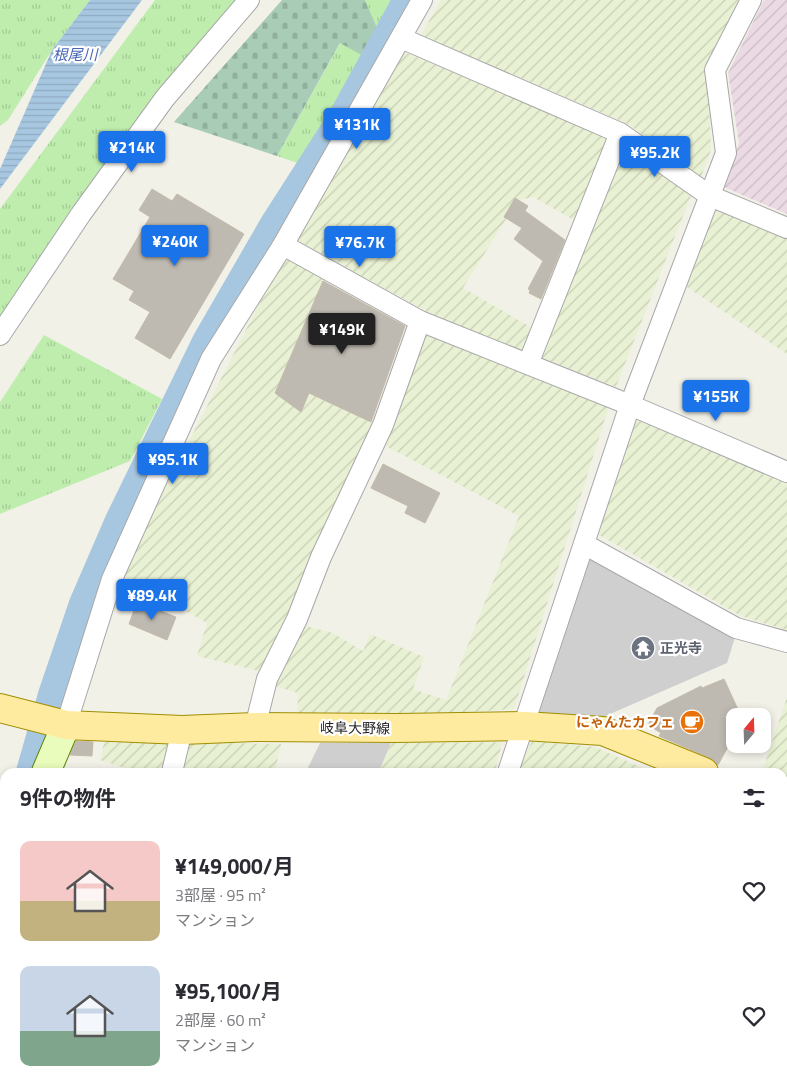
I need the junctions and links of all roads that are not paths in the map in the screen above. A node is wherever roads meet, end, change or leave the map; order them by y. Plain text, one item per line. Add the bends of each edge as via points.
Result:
1 (249, 0) edge
2 (422, 0) edge
3 (750, 0) edge
4 (401, 38) junction
5 (620, 133) junction
6 (710, 196) junction
7 (787, 228) edge
8 (283, 245) junction
9 (420, 321) junction
10 (0, 335) edge
11 (528, 364) junction
12 (630, 404) junction
13 (787, 472) edge
14 (584, 544) junction
15 (787, 642) edge
16 (0, 708) edge
17 (52, 722) junction
18 (524, 726) junction
19 (255, 727) junction
20 (182, 730) junction
21 (46, 768) edge
22 (173, 768) edge
23 (509, 768) edge
24 (694, 768) edge

1 - 10 street via 165,98 81,214
2 - 4 street
3 - 6 street via 715,70 726,153
4 - 5 street
4 - 8 street
5 - 6 street
5 - 11 street
6 - 7 street
6 - 12 street
8 - 9 street
8 - 17 street via 211,359
9 - 11 street
9 - 19 street via 383,425 320,557 297,619 267,678
11 - 12 street
12 - 13 street
12 - 14 street
14 - 15 street via 736,628
14 - 18 street
16 - 17 main road, 岐阜大野線
17 - 20 main road, 岐阜大野線
17 - 21 main road
18 - 19 main road, 岐阜大野線
18 - 23 street
18 - 24 main road, 岐阜大野線 via 603,731
19 - 20 main road, 岐阜大野線
20 - 22 street

